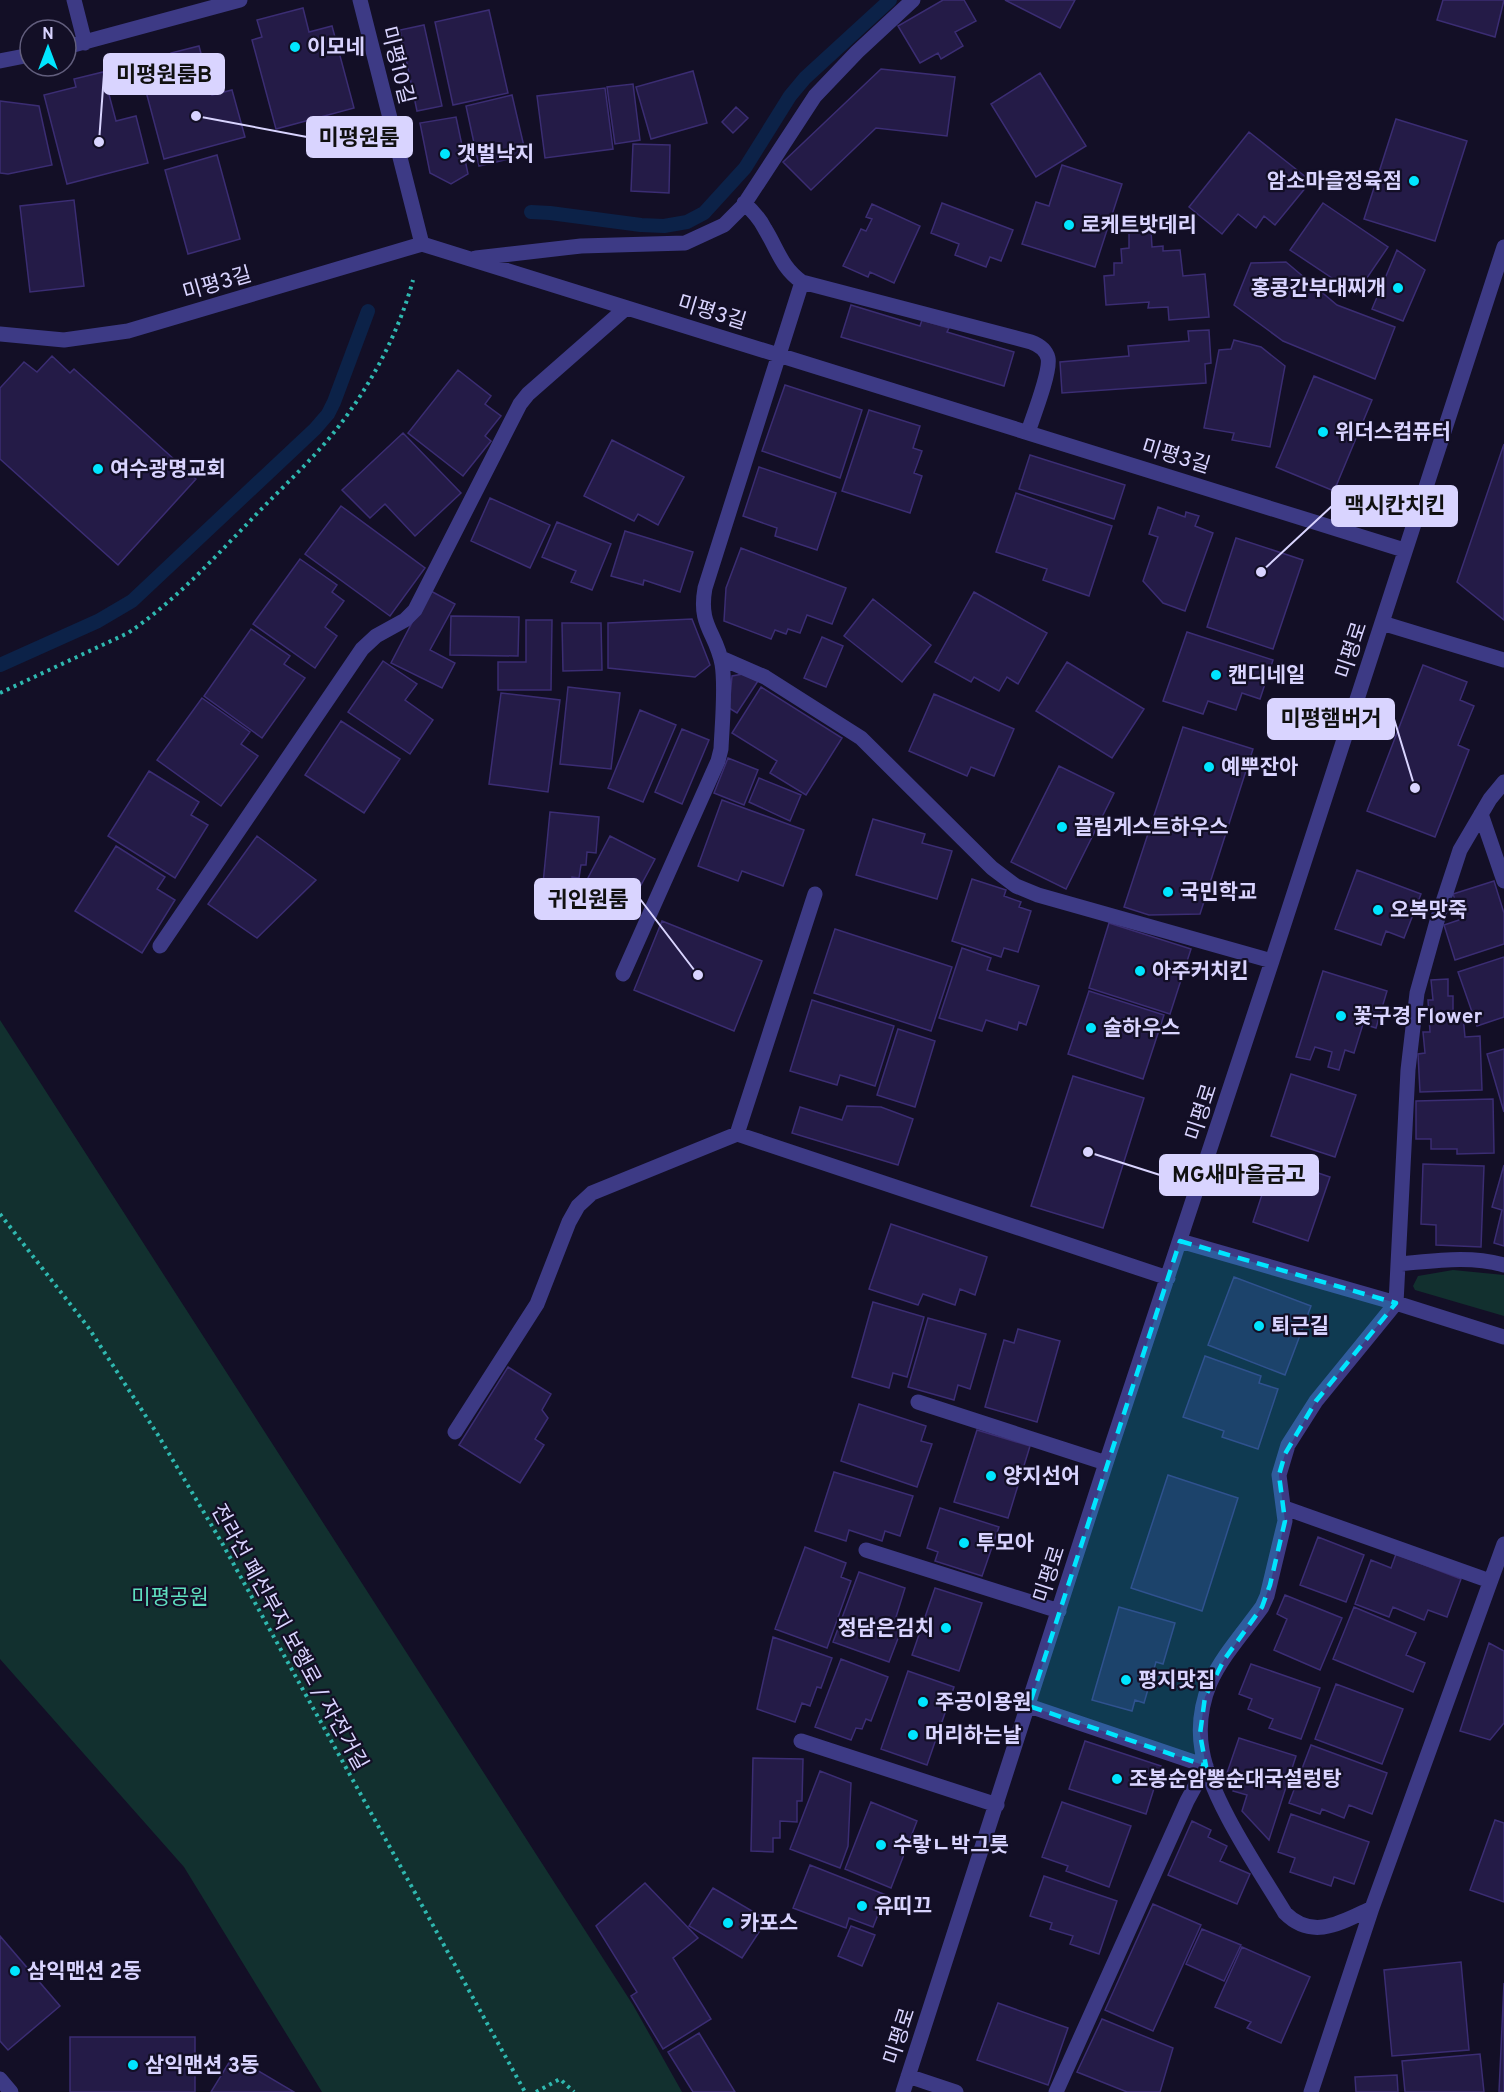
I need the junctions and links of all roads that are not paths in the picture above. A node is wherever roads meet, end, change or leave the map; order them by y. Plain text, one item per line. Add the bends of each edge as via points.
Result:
1 (74, 0) edge
2 (240, 0) edge
3 (360, 0) edge
4 (913, 0) edge
5 (85, 43) junction
6 (78, 44) edge
7 (18, 58) edge
8 (0, 61) edge
9 (744, 203) junction
10 (422, 244) junction
11 (1504, 247) edge
12 (470, 259) junction
13 (802, 282) junction
14 (626, 308) junction
15 (0, 334) edge
16 (780, 355) junction
17 (1028, 432) junction
18 (1404, 550) junction
19 (1383, 623) junction
20 (721, 658) junction
21 (1504, 660) edge
22 (1504, 782) edge
23 (1481, 814) junction
24 (1504, 881) edge
25 (815, 894) dead end
26 (160, 946) dead end
27 (1272, 961) junction
28 (623, 974) dead end
29 (737, 1134) junction
30 (1180, 1241) junction
31 (1398, 1264) junction
32 (1504, 1265) edge
33 (1168, 1278) junction
34 (1396, 1303) junction
35 (1504, 1337) edge
36 (918, 1402) dead end
37 (455, 1432) dead end
38 (1106, 1463) junction
39 (1284, 1508) junction
40 (1504, 1544) edge
41 (866, 1550) dead end
42 (1491, 1581) junction
43 (1059, 1611) junction
44 (1029, 1706) junction
45 (801, 1741) dead end
46 (1206, 1766) junction
47 (997, 1805) junction
48 (1372, 1908) junction
49 (908, 2076) junction
50 (0, 2079) edge
51 (11, 2092) edge
52 (903, 2092) edge
53 (956, 2092) edge
54 (1056, 2092) edge
55 (1311, 2092) edge

1 - 5 street
2 - 5 street
3 - 10 street, 미평10길
4 - 9 street via 815,96
5 - 6 street
7 - 8 street
9 - 12 street via 724,225 685,243 580,246
9 - 13 street via 765,227 785,268
10 - 12 street, 미평3길
10 - 15 street, 미평3길 via 128,331 64,340
11 - 18 street, 미평로
12 - 14 street, 미평3길
13 - 16 street
13 - 17 street via 1036,344 1047,354 1048,366
14 - 16 street, 미평3길
14 - 26 street via 523,399 415,610 362,649
16 - 17 street, 미평3길
16 - 20 street via 705,588 705,620
17 - 18 street, 미평3길
18 - 19 street, 미평로
19 - 21 street
19 - 27 street, 미평로
20 - 27 street via 765,677 861,738 1016,886
20 - 28 street via 718,761
22 - 23 street
23 - 24 street
23 - 31 street via 1460,850 1417,993 1408,1070
25 - 29 street
27 - 30 street, 미평로
29 - 33 street
29 - 37 street via 592,1193 578,1206 537,1304
30 - 33 street, 미평로
30 - 34 street
31 - 32 street via 1462,1259
31 - 34 street
33 - 38 street, 미평로
34 - 35 street
34 - 39 street via 1316,1401 1288,1445 1280,1475
36 - 38 street
38 - 43 street, 미평로
39 - 42 street
39 - 46 street via 1282,1535 1262,1608 1220,1666 1205,1696 1200,1734
40 - 42 street
41 - 43 street
42 - 48 street
43 - 44 street, 미평로
44 - 46 street
44 - 47 street, 미평로
45 - 47 street
46 - 48 street via 1225,1811 1291,1920 1318,1929
46 - 54 street via 1186,1801
47 - 49 street, 미평로
48 - 55 street
49 - 52 street, 미평로
49 - 53 street
50 - 51 street

